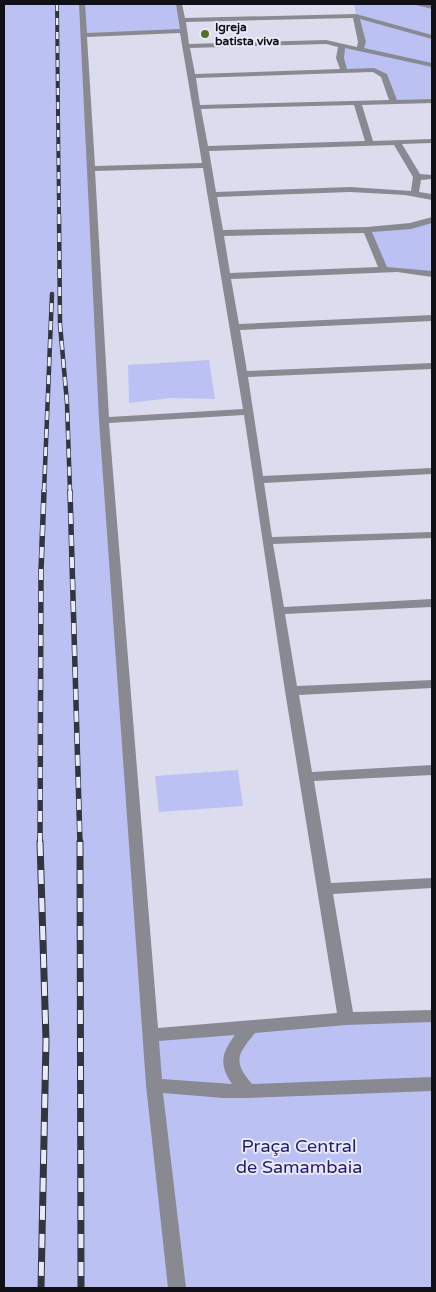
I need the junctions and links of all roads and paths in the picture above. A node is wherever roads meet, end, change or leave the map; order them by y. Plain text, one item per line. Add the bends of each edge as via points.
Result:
1 (82, 4) edge
2 (179, 4) edge
3 (418, 4) edge
4 (432, 7) edge
5 (356, 16) junction
6 (182, 26) junction
7 (84, 34) junction
8 (432, 37) edge
9 (344, 44) junction
10 (186, 46) junction
11 (360, 48) junction
12 (432, 65) edge
13 (344, 70) junction
14 (191, 76) junction
15 (432, 101) edge
16 (357, 102) junction
17 (394, 102) junction
18 (197, 107) junction
19 (432, 141) edge
20 (396, 142) junction
21 (370, 144) junction
22 (204, 149) junction
23 (207, 165) junction
24 (90, 169) junction
25 (416, 177) junction
26 (432, 177) edge
27 (415, 194) junction
28 (212, 195) junction
29 (432, 197) edge
30 (432, 220) edge
31 (367, 230) junction
32 (218, 234) junction
33 (384, 270) junction
34 (432, 274) edge
35 (225, 276) junction
36 (432, 318) edge
37 (234, 327) junction
38 (432, 366) edge
39 (243, 374) junction
40 (248, 412) junction
41 (104, 420) junction
42 (432, 471) edge
43 (259, 480) junction
44 (431, 538) edge
45 (267, 542) junction
46 (432, 603) edge
47 (279, 611) junction
48 (432, 684) edge
49 (291, 691) junction
50 (432, 770) edge
51 (305, 777) junction
52 (432, 883) edge
53 (325, 889) junction
54 (432, 1016) edge
55 (346, 1019) junction
56 (251, 1027) junction
57 (151, 1034) junction
58 (432, 1084) edge
59 (154, 1085) junction
60 (248, 1092) junction
61 (177, 1288) edge

1 - 7 street
2 - 6 street
3 - 4 street
5 - 6 street via 300,14
5 - 8 street
5 - 11 street via 362,42
6 - 7 street
6 - 10 street
7 - 24 street
9 - 10 street
9 - 11 street
9 - 13 street via 339,52
10 - 14 street
11 - 12 street
13 - 14 street
13 - 17 street via 374,70 383,74
14 - 18 street
15 - 17 street
16 - 17 street
16 - 18 street
16 - 21 street
18 - 22 street
19 - 20 street
20 - 21 street
20 - 25 street
21 - 22 street
22 - 23 street
23 - 24 street
23 - 28 street
24 - 41 street
25 - 26 street
25 - 27 street
27 - 28 street via 364,189
27 - 29 street
28 - 32 street
30 - 31 street via 411,226
31 - 32 street
31 - 33 street
32 - 35 street
33 - 34 street
33 - 35 street
35 - 37 street
36 - 37 street
37 - 39 street
38 - 39 street
39 - 40 street
40 - 41 street
40 - 43 street
41 - 57 street
42 - 43 street
43 - 45 street
44 - 45 street
45 - 47 street
46 - 47 street
47 - 49 street
48 - 49 street
49 - 51 street
50 - 51 street
51 - 53 street
52 - 53 street
53 - 55 street
54 - 55 street
55 - 56 street
56 - 57 street
56 - 60 street via 234,1047 229,1061 234,1076
57 - 59 street
58 - 60 street
59 - 60 street
59 - 61 street

